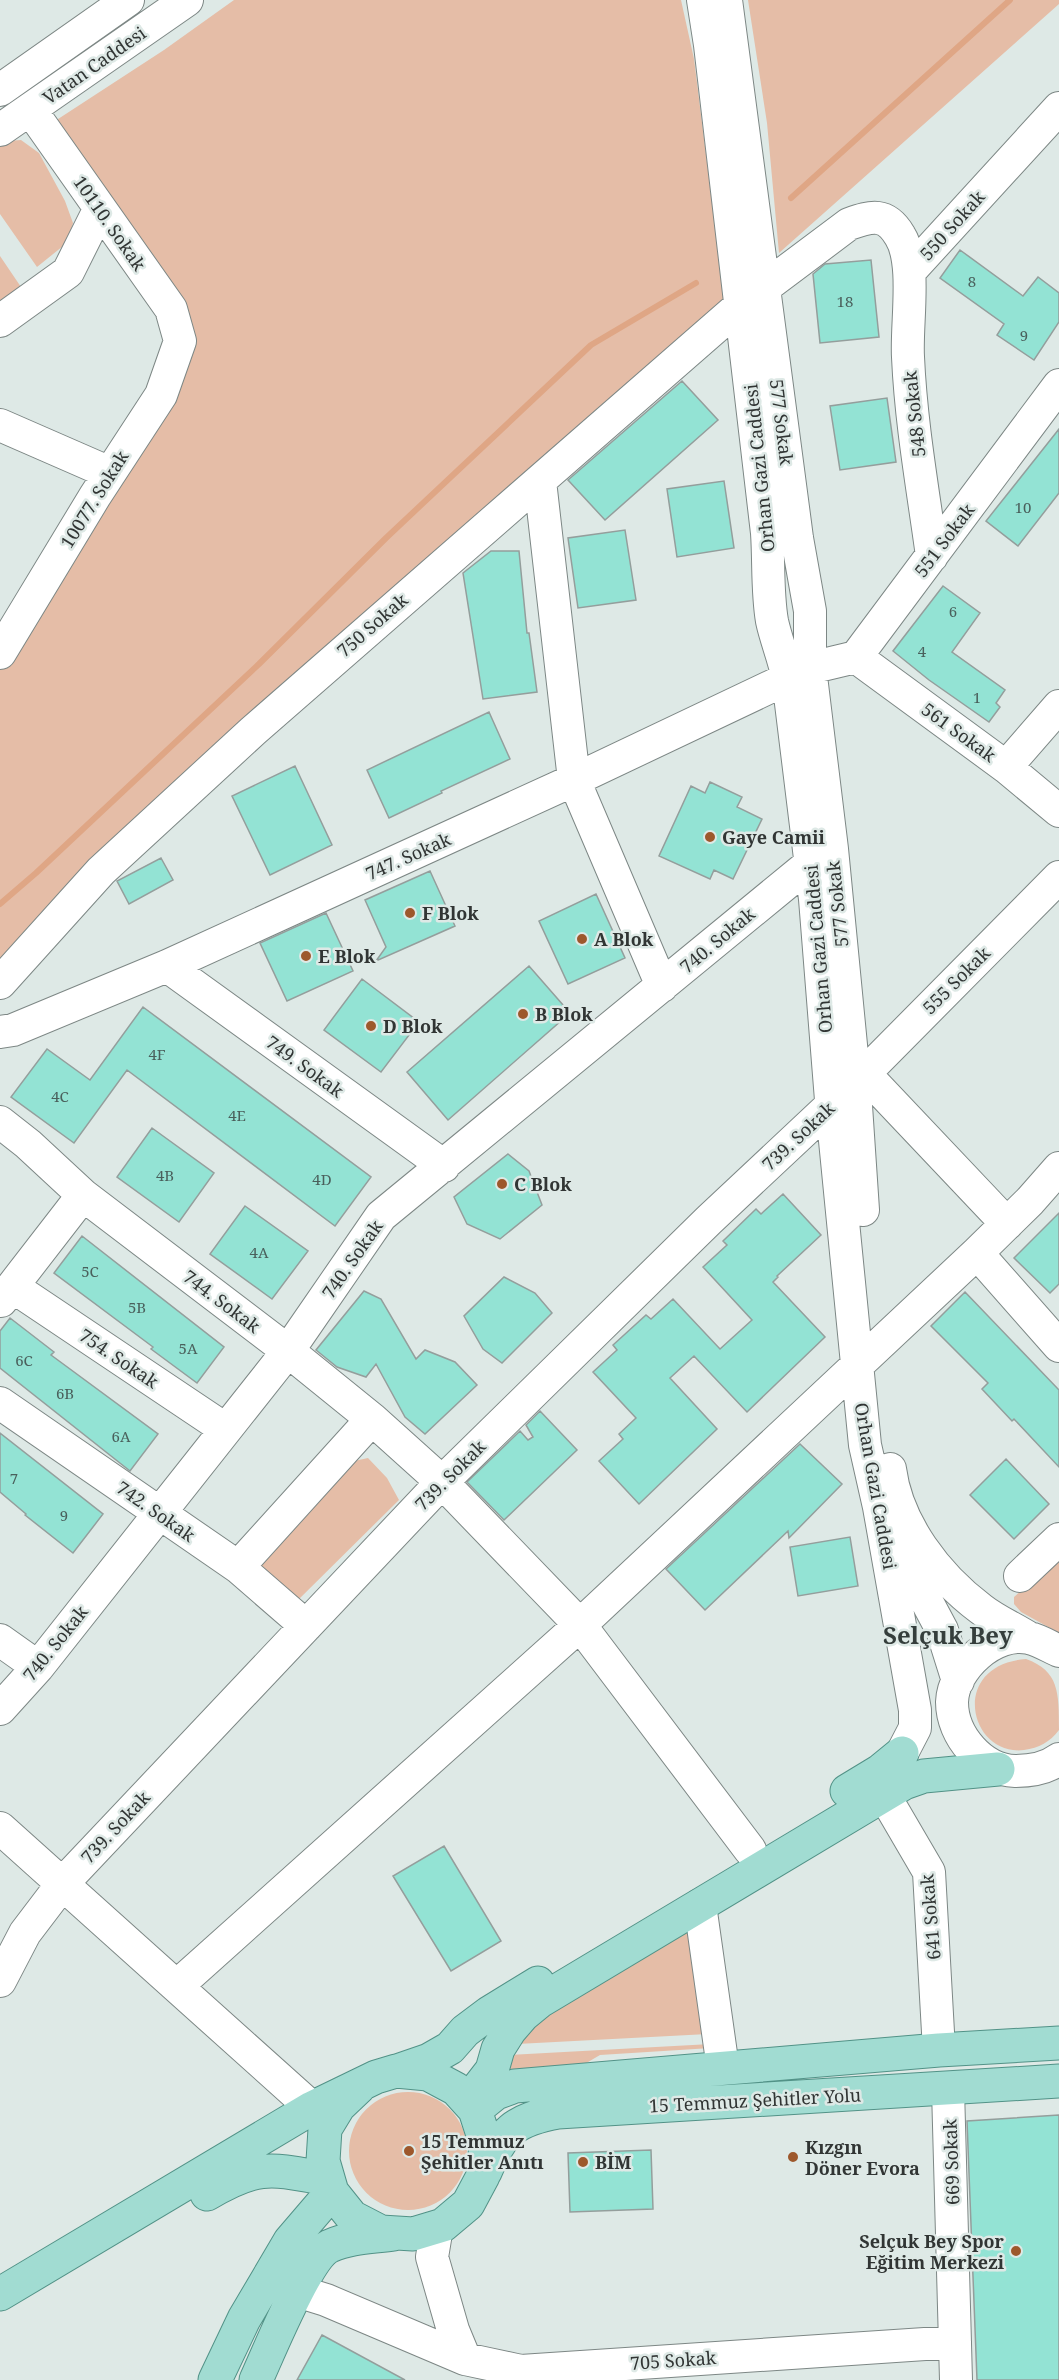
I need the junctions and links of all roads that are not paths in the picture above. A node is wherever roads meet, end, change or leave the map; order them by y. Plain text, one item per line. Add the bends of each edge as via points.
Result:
1 (128, 0) edge
2 (187, 0) edge
3 (703, 0) edge
4 (726, 0) edge
5 (4, 79) edge
6 (1059, 108) edge
7 (30, 109) junction
8 (0, 130) edge
9 (99, 210) junction
10 (910, 272) junction
11 (753, 297) junction
12 (0, 321) edge
13 (180, 341) joint
14 (1059, 385) edge
15 (0, 425) edge
16 (110, 473) junction
17 (540, 481) junction
18 (932, 556) junction
19 (0, 653) edge
20 (856, 657) junction
21 (799, 673) junction
22 (1059, 706) edge
23 (1006, 767) junction
24 (574, 780) junction
25 (1059, 811) edge
26 (811, 863) junction
27 (1059, 877) edge
28 (167, 966) junction
29 (0, 983) edge
30 (662, 986) junction
31 (0, 1032) edge
32 (850, 1087) junction
33 (0, 1122) edge
34 (444, 1166) junction
35 (1059, 1168) edge
36 (83, 1195) junction
37 (1007, 1224) junction
38 (977, 1253) junction
39 (7, 1295) edge
40 (1059, 1346) edge
41 (288, 1351) junction
42 (866, 1358) junction
43 (0, 1402) edge
44 (372, 1419) junction
45 (225, 1429) junction
46 (442, 1482) junction
47 (879, 1507) junction
48 (158, 1513) junction
49 (1059, 1539) edge
50 (238, 1567) junction
51 (1020, 1576) dead end
52 (580, 1625) junction
53 (306, 1626) junction
54 (0, 1640) edge
55 (1050, 1646) edge
56 (38, 1666) junction
57 (955, 1692) junction
58 (0, 1709) edge
59 (902, 1753) junction
60 (1059, 1759) edge
61 (999, 1769) junction
62 (884, 1795) junction
63 (0, 1828) edge
64 (750, 1850) junction
65 (63, 1883) junction
66 (700, 1905) junction
67 (0, 1981) edge
68 (177, 1986) junction
69 (1059, 2043) edge
70 (939, 2050) junction
71 (723, 2068) junction
72 (396, 2071) junction
73 (1059, 2081) edge
74 (359, 2087) junction
75 (948, 2089) junction
76 (471, 2105) junction
77 (312, 2108) junction
78 (483, 2176) junction
79 (330, 2186) junction
80 (437, 2227) junction
81 (396, 2234) junction
82 (297, 2291) junction
83 (0, 2294) edge
84 (0, 2319) edge
85 (955, 2342) junction
86 (465, 2359) junction
87 (671, 2370) edge
88 (215, 2380) edge
89 (256, 2380) edge
90 (956, 2380) edge

1 - 5 street, Vatan Caddesi
2 - 7 street, Vatan Caddesi
3 - 11 street
4 - 11 street
6 - 10 street, 550 Sokak
7 - 8 street, Vatan Caddesi
7 - 9 street, 10110. Sokak
9 - 12 street via 68,272
9 - 13 street, 10110. Sokak via 171,309
10 - 11 street, 550 Sokak via 901,237 890,223 880,217 867,218 849,224
10 - 18 street, 548 Sokak via 909,379
11 - 17 street, 750 Sokak
11 - 21 street, 577 Sokak via 810,611
13 - 16 street, 10077. Sokak via 161,395
14 - 18 street, 551 Sokak
15 - 16 street
16 - 19 street, 10077. Sokak
17 - 24 street
17 - 29 street, 750 Sokak via 261,723 101,872
18 - 20 street, 551 Sokak
20 - 21 street
20 - 23 street, 561 Sokak
21 - 24 street, 747. Sokak
21 - 26 street, Orhan Gazi Caddesi
21 - 32 street, 577 Sokak via 832,849
22 - 23 street
23 - 25 street, 561 Sokak
24 - 28 street, 747. Sokak
24 - 30 street
26 - 30 street, 740. Sokak
26 - 32 street, Orhan Gazi Caddesi
27 - 32 street, 555 Sokak
28 - 31 street, 747. Sokak via 14,1030
28 - 34 street, 749. Sokak
30 - 34 street, 740. Sokak
32 - 37 street
32 - 42 street, 577 Sokak
32 - 46 street, 739. Sokak
33 - 36 street, 744. Sokak
34 - 41 street, 740. Sokak via 381,1216
35 - 37 street
36 - 39 street
36 - 41 street, 744. Sokak
37 - 38 street
38 - 40 street
38 - 42 street
39 - 45 street, 754. Sokak
41 - 44 street, 744. Sokak
41 - 45 street, 740. Sokak
42 - 47 street, Orhan Gazi Caddesi via 865,1446
42 - 52 street
42 - 55 street, 577 Sokak via 882,1414 890,1475 924,1552 982,1610
43 - 48 street, 742. Sokak
44 - 46 street, 744. Sokak
44 - 50 street
45 - 48 street, 740. Sokak
46 - 52 street, 744. Sokak
46 - 53 street, 739. Sokak
47 - 57 street via 938,1621
47 - 59 street, Orhan Gazi Caddesi via 915,1710 915,1728
48 - 50 street, 742. Sokak
48 - 56 street, 740. Sokak
49 - 51 street
50 - 53 street, 742. Sokak
52 - 64 street, 744. Sokak
52 - 68 street
53 - 65 street, 739. Sokak
54 - 56 street
55 - 57 street via 1008,1639 987,1646 970,1661
56 - 58 street, 740. Sokak
57 - 59 street
57 - 61 street via 958,1727 969,1747
59 - 64 main road via 880,1771
60 - 61 street via 1031,1771
61 - 62 main road via 924,1776
62 - 66 main road
62 - 70 street, 641 Sokak via 929,1872
63 - 65 street
64 - 72 main road via 489,2013 450,2048
65 - 67 street, 739. Sokak via 25,1933
65 - 68 street
66 - 71 street
66 - 76 main road via 523,2015 504,2040
68 - 77 street
69 - 70 main road, 15 Temmuz Şehitler Yolu
70 - 71 main road, 15 Temmuz Şehitler Yolu
71 - 76 main road, 15 Temmuz Şehitler Yolu via 515,2086
72 - 74 main road
72 - 76 main road via 428,2074 456,2089
73 - 75 main road, 15 Temmuz Şehitler Yolu
74 - 77 main road
74 - 79 main road via 339,2106 326,2129 323,2162
75 - 78 main road, 15 Temmuz Şehitler Yolu via 534,2116 506,2133
75 - 85 street, 669 Sokak
76 - 78 main road via 486,2144
77 - 83 main road
78 - 80 main road via 468,2204
79 - 81 main road via 352,2217 381,2232
79 - 84 main road via 273,2170 250,2172 213,2190
79 - 88 main road via 290,2241 244,2319
80 - 81 main road
80 - 86 street via 432,2257
81 - 82 main road via 328,2247
82 - 86 street, 705 Sokak
82 - 89 main road
85 - 87 street, 705 Sokak
85 - 90 street, 669 Sokak
86 - 87 street, 705 Sokak via 521,2371

